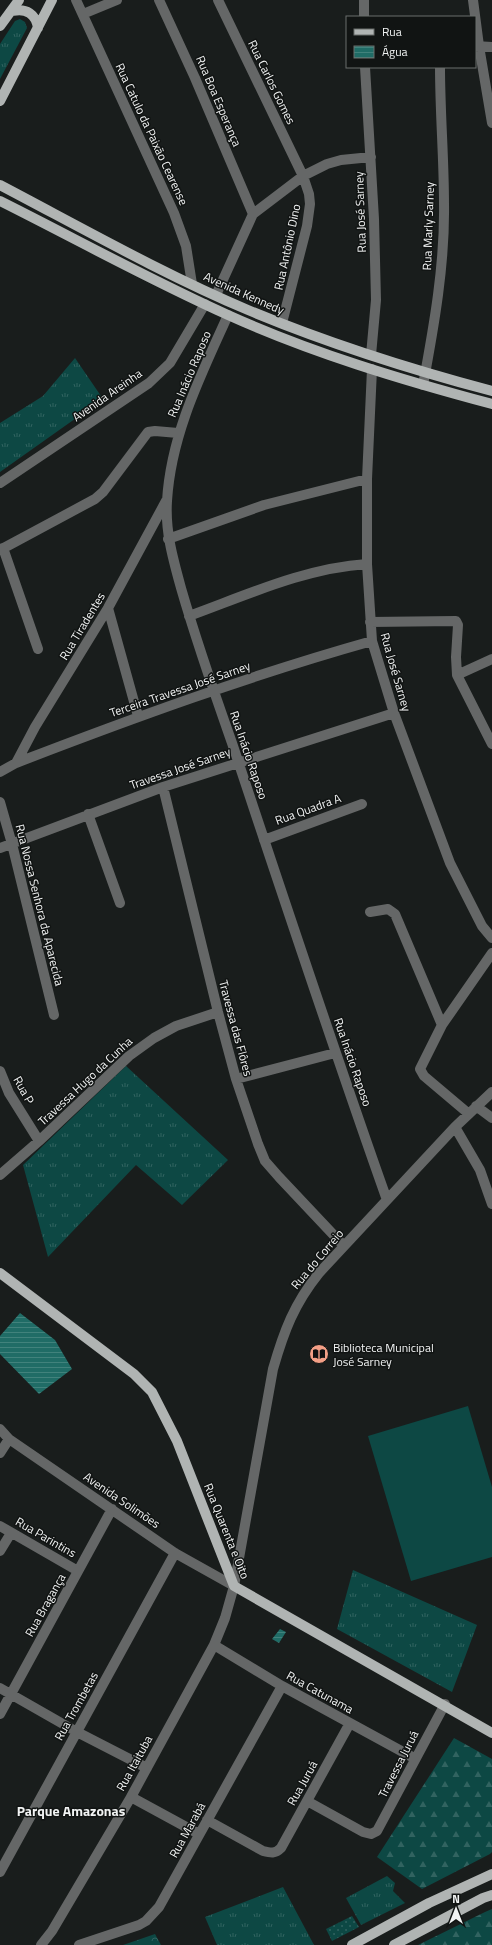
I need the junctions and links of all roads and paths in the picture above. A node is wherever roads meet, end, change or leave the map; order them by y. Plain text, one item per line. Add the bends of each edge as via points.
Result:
1 (19, 0) edge
2 (52, 0) edge
3 (76, 0) edge
4 (117, 0) edge
5 (159, 0) edge
6 (218, 0) edge
7 (364, 0) edge
8 (474, 0) edge
9 (13, 10) junction
10 (83, 14) junction
11 (364, 16) edge
12 (475, 16) edge
13 (0, 26) edge
14 (38, 28) junction
15 (476, 31) edge
16 (477, 46) edge
17 (492, 47) edge
18 (365, 68) edge
19 (440, 68) edge
20 (0, 101) edge
21 (492, 123) edge
22 (371, 157) junction
23 (303, 176) junction
24 (0, 185) edge
25 (0, 201) edge
26 (253, 214) junction
27 (192, 284) junction
28 (216, 295) junction
29 (205, 304) junction
30 (228, 315) junction
31 (282, 323) junction
32 (370, 356) junction
33 (372, 369) junction
34 (425, 374) junction
35 (423, 386) junction
36 (492, 391) edge
37 (492, 404) edge
38 (178, 433) junction
39 (367, 479) junction
40 (0, 483) edge
41 (167, 500) junction
42 (168, 539) junction
43 (2, 549) edge
44 (366, 564) junction
45 (108, 608) junction
46 (189, 616) junction
47 (370, 622) junction
48 (372, 641) junction
49 (38, 650) dead end
50 (492, 658) edge
51 (457, 675) junction
52 (214, 690) junction
53 (394, 713) junction
54 (138, 716) junction
55 (489, 732) edge
56 (492, 744) edge
57 (238, 762) junction
58 (16, 763) junction
59 (0, 772) edge
60 (163, 786) junction
61 (0, 802) edge
62 (362, 804) dead end
63 (88, 814) junction
64 (264, 840) junction
65 (12, 844) junction
66 (0, 848) edge
67 (120, 903) dead end
68 (370, 912) dead end
69 (492, 938) edge
70 (492, 953) edge
71 (218, 1012) junction
72 (54, 1014) dead end
73 (442, 1025) junction
74 (335, 1053) junction
75 (0, 1071) edge
76 (236, 1079) junction
77 (492, 1092) edge
78 (472, 1110) junction
79 (492, 1118) edge
80 (454, 1127) junction
81 (40, 1141) junction
82 (0, 1175) edge
83 (387, 1200) junction
84 (492, 1204) edge
85 (344, 1246) junction
86 (0, 1273) edge
87 (0, 1429) edge
88 (9, 1439) junction
89 (0, 1453) edge
90 (112, 1509) junction
91 (0, 1526) edge
92 (11, 1533) junction
93 (0, 1551) edge
94 (175, 1553) junction
95 (78, 1571) junction
96 (234, 1586) junction
97 (214, 1645) junction
98 (282, 1686) junction
99 (0, 1688) edge
100 (10, 1694) junction
101 (445, 1704) junction
102 (0, 1714) edge
103 (350, 1723) junction
104 (77, 1732) junction
105 (492, 1733) edge
106 (414, 1758) junction
107 (147, 1768) junction
108 (131, 1797) junction
109 (307, 1801) junction
110 (207, 1820) junction
111 (199, 1834) junction
112 (1, 1867) edge
113 (492, 1874) edge
114 (492, 1895) edge
115 (41, 1945) edge
116 (78, 1945) edge
117 (352, 1945) edge
118 (394, 1945) edge

1 - 9 main road
2 - 14 main road
3 - 10 street, Rua Catulo da Paixão Cearense
4 - 10 street
5 - 26 street, Rua Boa Esperança
6 - 23 street, Rua Carlos Gomes
7 - 11 street
8 - 12 street
9 - 13 main road
9 - 14 main road via 31,13 36,18
10 - 27 street, Rua Catulo da Paixão Cearense via 174,213 186,246
14 - 20 main road
15 - 16 street
16 - 17 street
16 - 21 street
18 - 22 street, Rua José Sarney
19 - 34 street, Rua Marly Sarney via 443,228 441,268
22 - 23 street, Rua Antônio Dino via 334,162
22 - 32 street, Rua José Sarney via 376,300
23 - 26 street, Rua Antônio Dino
23 - 31 street, Rua Antônio Dino via 309,194 309,212
24 - 27 main road, Avenida Kennedy
25 - 29 main road
26 - 28 street, Rua Antônio Dino
27 - 28 main road, Avenida Kennedy
28 - 31 main road, Avenida Kennedy
29 - 30 main road
29 - 40 street, Avenida Areinha via 170,363 149,383
30 - 33 main road via 294,342
30 - 38 street, Rua Inácio Raposo via 194,390
31 - 32 main road, Avenida Kennedy
32 - 34 main road, Avenida Kennedy
33 - 35 main road
33 - 39 street, Rua José Sarney
34 - 35 street, Rua Marly Sarney
34 - 36 main road, Avenida Kennedy
35 - 37 main road
38 - 41 street, Rua Inácio Raposo
38 - 43 street via 155,430 148,432 94,499
39 - 42 street via 264,505
39 - 44 street, Rua José Sarney
41 - 42 street, Rua Inácio Raposo
41 - 45 street, Rua Tiradentes
42 - 46 street, Rua Inácio Raposo
43 - 49 street
44 - 46 street via 328,568
44 - 47 street, Rua José Sarney
45 - 54 street
45 - 58 street, Rua Tiradentes via 35,727
46 - 52 street, Rua Inácio Raposo
47 - 48 street, Rua José Sarney
47 - 51 street via 456,621
48 - 52 street, Terceira Travessa José Sarney
48 - 53 street, Rua José Sarney
50 - 51 street
51 - 55 street
52 - 54 street, Terceira Travessa José Sarney
52 - 57 street, Rua Inácio Raposo
53 - 57 street, Travessa José Sarney
53 - 69 street, Rua José Sarney via 450,863 482,926
54 - 58 street, Terceira Travessa José Sarney
55 - 56 street
57 - 60 street, Travessa José Sarney
57 - 64 street, Rua Inácio Raposo
58 - 59 street, Terceira Travessa José Sarney
60 - 63 street, Travessa José Sarney
60 - 71 street, Travessa das Flôres
61 - 65 street, Rua Nossa Senhora da Aparecida
62 - 64 street, Rua Quadra A
63 - 65 street, Travessa José Sarney
63 - 67 street
64 - 74 street, Rua Inácio Raposo
65 - 66 street, Travessa José Sarney
65 - 72 street, Rua Nossa Senhora da Aparecida
68 - 73 street via 388,909 395,914
70 - 73 street
71 - 76 street, Travessa das Flôres
71 - 81 street, Travessa Hugo da Cunha via 176,1026 148,1042 129,1056
73 - 78 street via 421,1064 421,1073
74 - 76 street
74 - 83 street, Rua Inácio Raposo
75 - 81 street, Rua P via 10,1093
76 - 85 street, Travessa das Flôres via 265,1161
77 - 78 street, Rua do Correio
78 - 79 street
78 - 80 street, Rua do Correio
80 - 83 street, Rua do Correio
80 - 84 street via 480,1170
81 - 82 street, Travessa Hugo da Cunha
83 - 85 street, Rua do Correio
85 - 96 street, Rua do Correio via 303,1294 282,1339 273,1369
86 - 96 main road, Rua Quarenta e Oito via 134,1374 152,1392 177,1441
87 - 88 street, Avenida Solimões
88 - 89 street
88 - 90 street, Avenida Solimões
90 - 94 street, Avenida Solimões
90 - 95 street, Rua Bragança
91 - 92 street, Rua Parintins
92 - 93 street
92 - 95 street, Rua Parintins
94 - 96 street, Avenida Solimões
94 - 104 street, Rua Trombetas
95 - 100 street, Rua Bragança
96 - 97 street, Rua Itaituba
96 - 101 main road, Rua Quarenta e Oito
97 - 98 street, Rua Catunama
97 - 107 street, Rua Itaituba
98 - 103 street, Rua Catunama
98 - 110 street, Rua Marabá
99 - 100 street
100 - 102 street, Rua Bragança
100 - 104 street
101 - 105 main road, Rua Quarenta e Oito
101 - 106 street, Travessa Juruá
103 - 106 street, Rua Catunama
103 - 109 street, Rua Juruá
104 - 107 street
104 - 112 street, Rua Trombetas
106 - 109 street, Travessa Juruá via 380,1827 371,1834
107 - 108 street, Rua Itaituba
108 - 111 street
108 - 115 street, Rua Itaituba via 52,1931
109 - 110 street, Rua Juruá via 281,1848 274,1853 263,1851
110 - 111 street, Rua Marabá
111 - 116 street, Rua Marabá via 159,1907 146,1921
113 - 117 main road via 429,1903
114 - 118 main road

